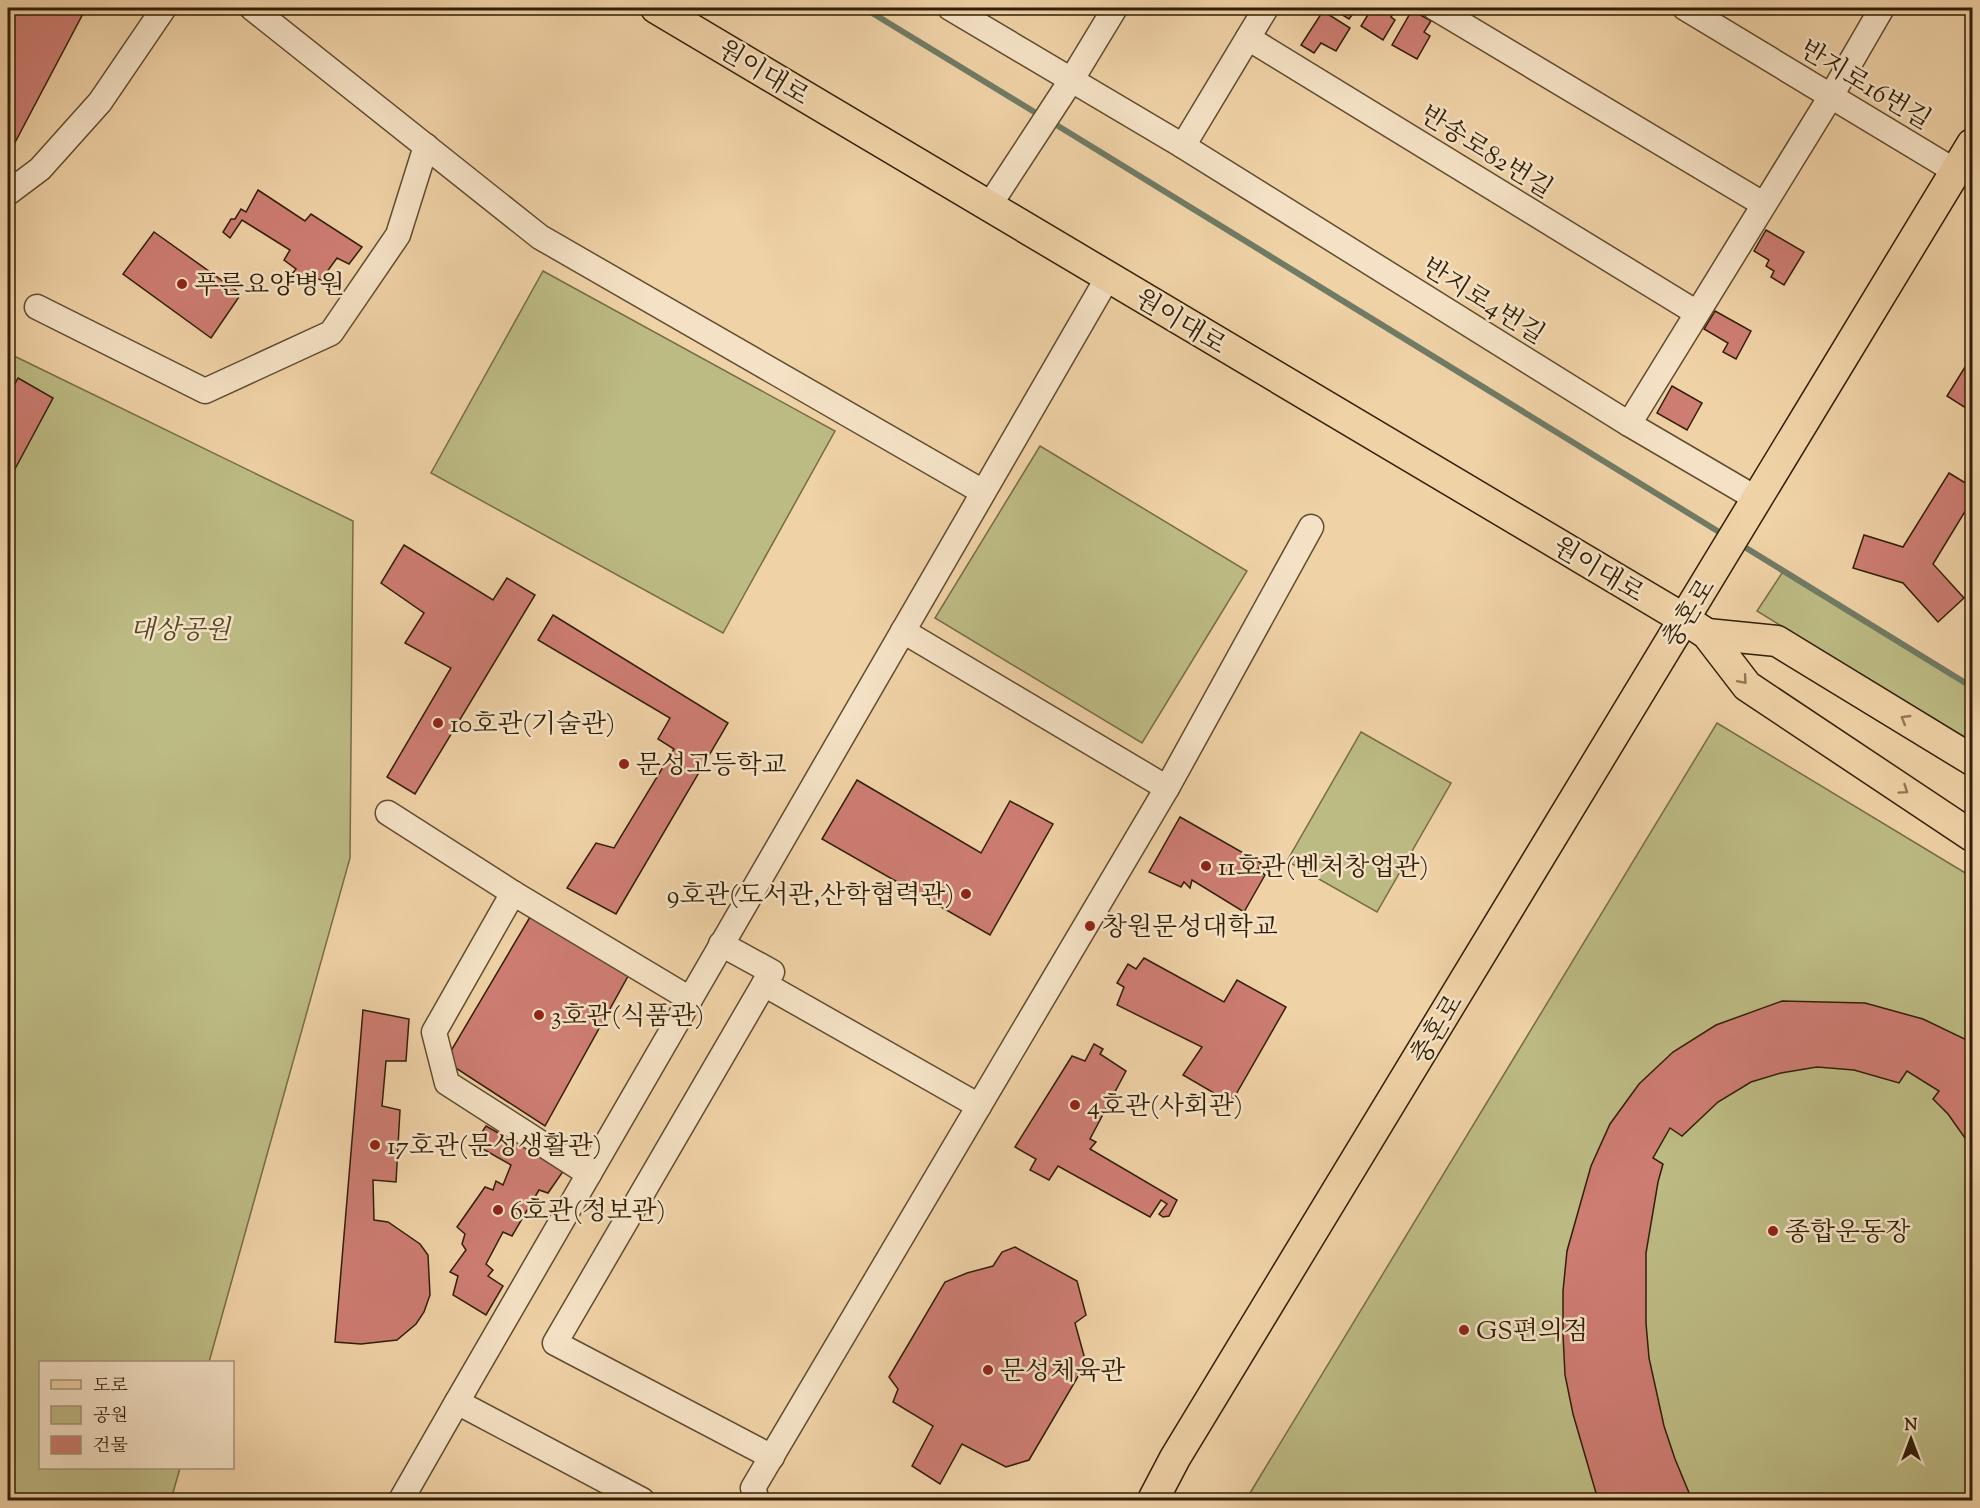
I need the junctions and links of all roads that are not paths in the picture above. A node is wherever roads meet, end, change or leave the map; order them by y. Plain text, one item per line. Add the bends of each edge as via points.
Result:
1 (164, 8) edge
2 (252, 8) edge
3 (656, 8) edge
4 (1115, 8) edge
5 (1266, 8) edge
6 (1435, 8) edge
7 (1685, 8) edge
8 (1882, 8) edge
9 (959, 10) edge
10 (1248, 38) junction
11 (1072, 79) junction
12 (1831, 96) junction
13 (1972, 144) edge
14 (426, 146) junction
15 (1183, 146) junction
16 (1955, 171) junction
17 (8, 193) edge
18 (1763, 204) junction
19 (989, 206) junction
20 (1108, 277) junction
21 (37, 307) dead end
22 (1696, 313) junction
23 (1629, 424) junction
24 (983, 492) junction
25 (1754, 505) junction
26 (1311, 527) dead end
27 (1695, 627) junction
28 (903, 631) junction
29 (1972, 760) edge
30 (1167, 788) junction
31 (388, 813) dead end
32 (1972, 836) edge
33 (513, 893) junction
34 (721, 944) junction
35 (764, 984) junction
36 (690, 999) junction
37 (979, 1106) junction
38 (589, 1174) junction
39 (457, 1402) junction
40 (772, 1457) junction
41 (755, 1494) edge
42 (401, 1500) edge
43 (642, 1500) edge
44 (1153, 1500) edge

1 - 17 street via 100,102 40,170
2 - 14 street
3 - 19 main road, 원이대로
4 - 11 street
5 - 10 street
6 - 18 street
7 - 12 street, 반지로16번길
8 - 12 street
9 - 11 street, 반지로4번길
10 - 15 street
10 - 22 street, 반송로82번길
11 - 15 street, 반지로4번길
11 - 19 street
12 - 16 street, 반지로16번길
12 - 18 street
13 - 16 main road
14 - 21 street via 398,236 332,333 205,392
14 - 24 street via 540,237
15 - 23 street, 반지로4번길
16 - 25 main road
18 - 22 street
19 - 20 main road, 원이대로
20 - 24 street
20 - 27 main road, 원이대로
22 - 23 street
23 - 25 street, 반지로4번길
24 - 28 street
25 - 27 main road, 충혼로 via 1722,559
26 - 30 street
29 -> 27 main road, 원이대로 via 1777,640
27 -> 32 main road, 원이대로 via 1747,686
27 - 44 main road, 충혼로 via 1175,1458
28 - 30 street
28 - 34 street
30 - 37 street
31 - 33 street
33 - 36 street
33 - 38 street via 434,1032 447,1083
34 - 35 street via 772,972
34 - 36 street
35 - 37 street
35 - 40 street via 555,1343
36 - 38 street
37 - 40 street
38 - 39 street
39 - 42 street
39 - 43 street
40 - 41 street

